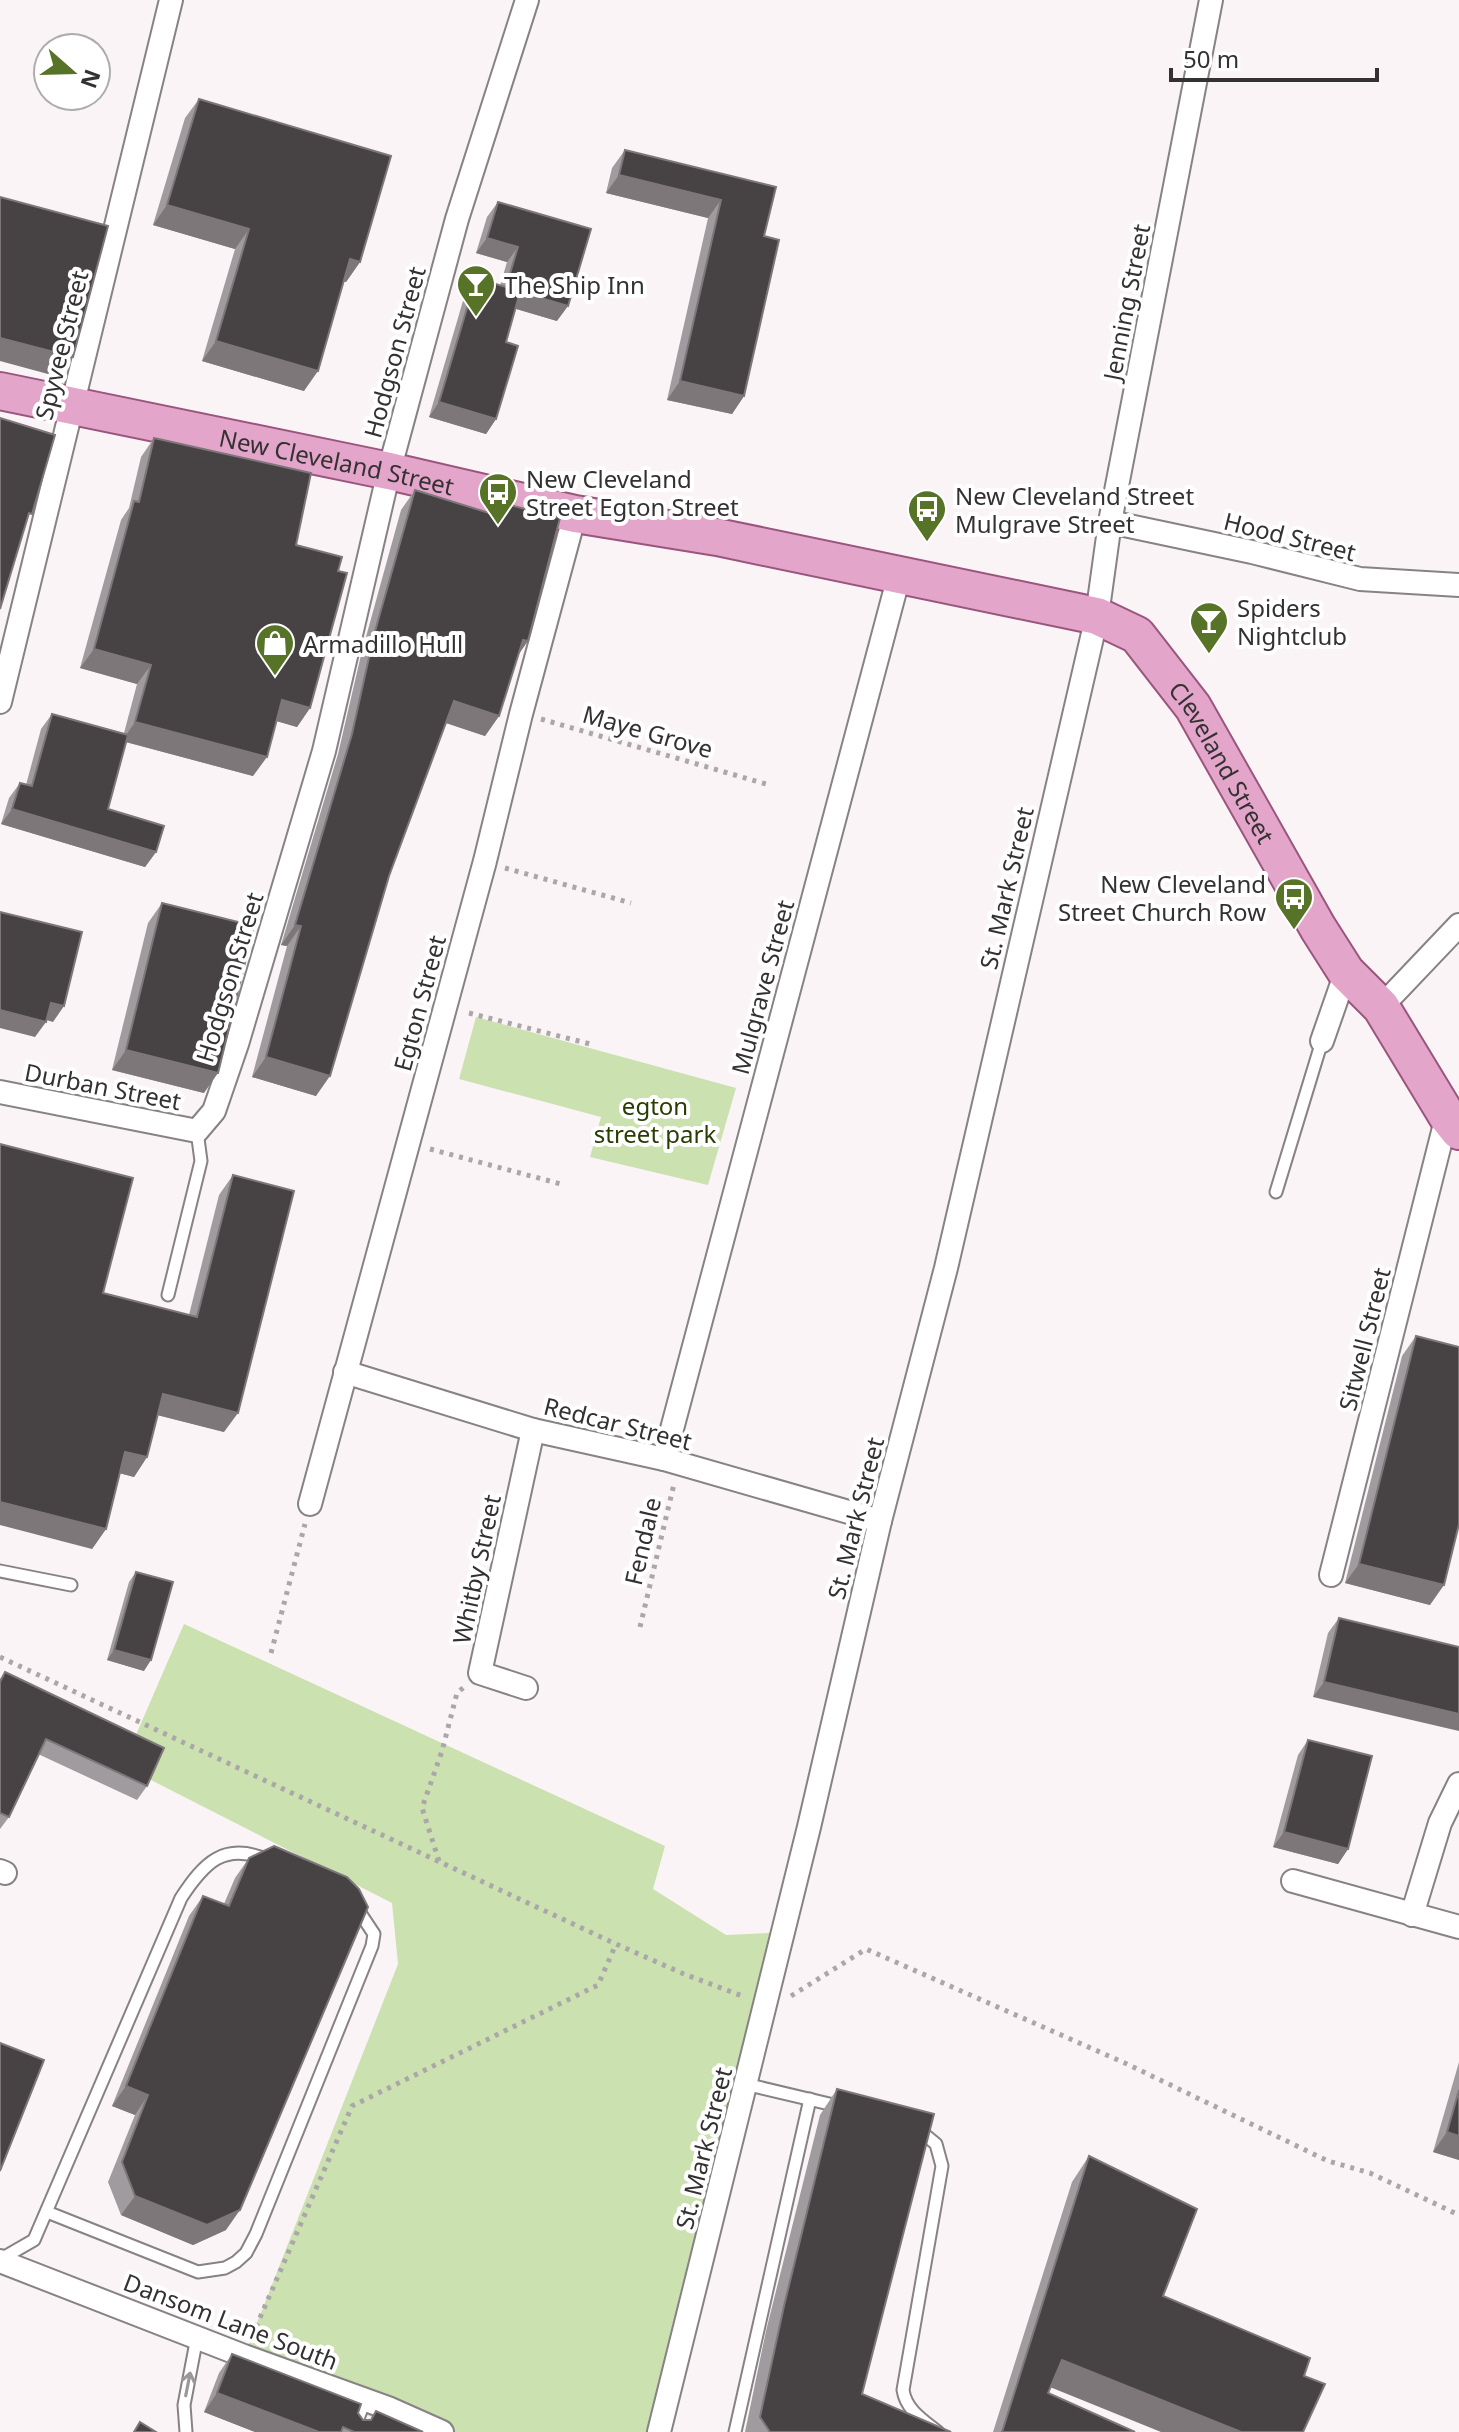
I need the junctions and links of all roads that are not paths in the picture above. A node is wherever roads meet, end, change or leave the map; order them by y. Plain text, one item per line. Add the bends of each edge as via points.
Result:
1 (171, 0) edge
2 (527, 0) edge
3 (1211, 0) edge
4 (0, 391) edge
5 (74, 406) junction
6 (389, 471) junction
7 (575, 514) junction
8 (1110, 522) junction
9 (899, 576) junction
10 (1459, 585) edge
11 (1097, 616) junction
12 (0, 702) edge
13 (1459, 925) edge
14 (1346, 972) junction
15 (1381, 1007) junction
16 (1322, 1041) joint
17 (0, 1092) edge
18 (1453, 1124) edge
19 (197, 1131) junction
20 (1276, 1192) dead end
21 (168, 1295) dead end
22 (345, 1372) junction
23 (533, 1430) junction
24 (672, 1461) junction
25 (310, 1504) road end
26 (880, 1521) junction
27 (0, 1571) edge
28 (1331, 1575) dead end
29 (71, 1585) dead end
30 (526, 1688) dead end
31 (1459, 1784) edge
32 (278, 1864) edge
33 (1293, 1881) dead end
34 (349, 1900) edge
35 (1412, 1915) junction
36 (1459, 1927) edge
37 (745, 2084) junction
38 (810, 2099) junction
39 (854, 2109) edge
40 (909, 2125) edge
41 (47, 2212) junction
42 (0, 2260) edge
43 (197, 2337) junction
44 (365, 2400) junction
45 (186, 2432) edge
46 (353, 2432) edge
47 (442, 2432) edge
48 (659, 2432) edge
49 (735, 2432) edge
50 (938, 2432) edge

1 - 5 street, Spyvee Street
2 - 6 street, Hodgson Street via 457,219
3 - 8 street, Jenning Street
4 - 5 main road, New Cleveland Street
5 - 6 main road, New Cleveland Street
5 - 12 street, Spyvee Street
6 - 7 main road, New Cleveland Street
6 - 19 street, Hodgson Street via 324,751 237,1044 214,1111
7 - 9 main road, New Cleveland Street via 717,537
7 - 22 street, Egton Street
8 - 10 street, Hood Street via 1360,579
8 - 11 street, Jenning Street
9 - 11 main road, New Cleveland Street
9 - 24 street, Mulgrave Street
11 - 14 main road, Cleveland Street via 1137,635 1193,707
11 - 26 street, St. Mark Street via 946,1268
13 - 15 street
14 - 15 main road, Cleveland Street
14 - 16 street
15 - 18 main road, Cleveland Street
16 - 20 lane
17 - 19 street, Durban Street
18 - 28 street, Sitwell Street
19 - 21 lane via 201,1161
22 - 23 street, Redcar Street
22 - 25 street, Egton Street
23 - 24 street, Redcar Street
23 - 30 street, Whitby Street via 480,1673
24 - 26 street, Redcar Street
26 - 37 street, St. Mark Street
27 - 29 lane
31 - 35 street via 1440,1823
32 - 41 lane via 251,1853 230,1853 193,1879
33 - 35 street
34 - 41 lane via 374,1934 372,1946 246,2253 225,2268 198,2272
35 - 36 street
37 - 38 lane
37 - 48 street, St. Mark Street
38 - 39 lane
38 - 49 lane
40 - 50 lane via 936,2144 942,2166 903,2390 910,2409
41 - 42 lane via 34,2240
42 - 43 street, Dansom Lane South
43 - 44 street, Dansom Lane South
45 -> 43 lane via 184,2405
44 - 46 lane
44 - 47 street, Dansom Lane South

